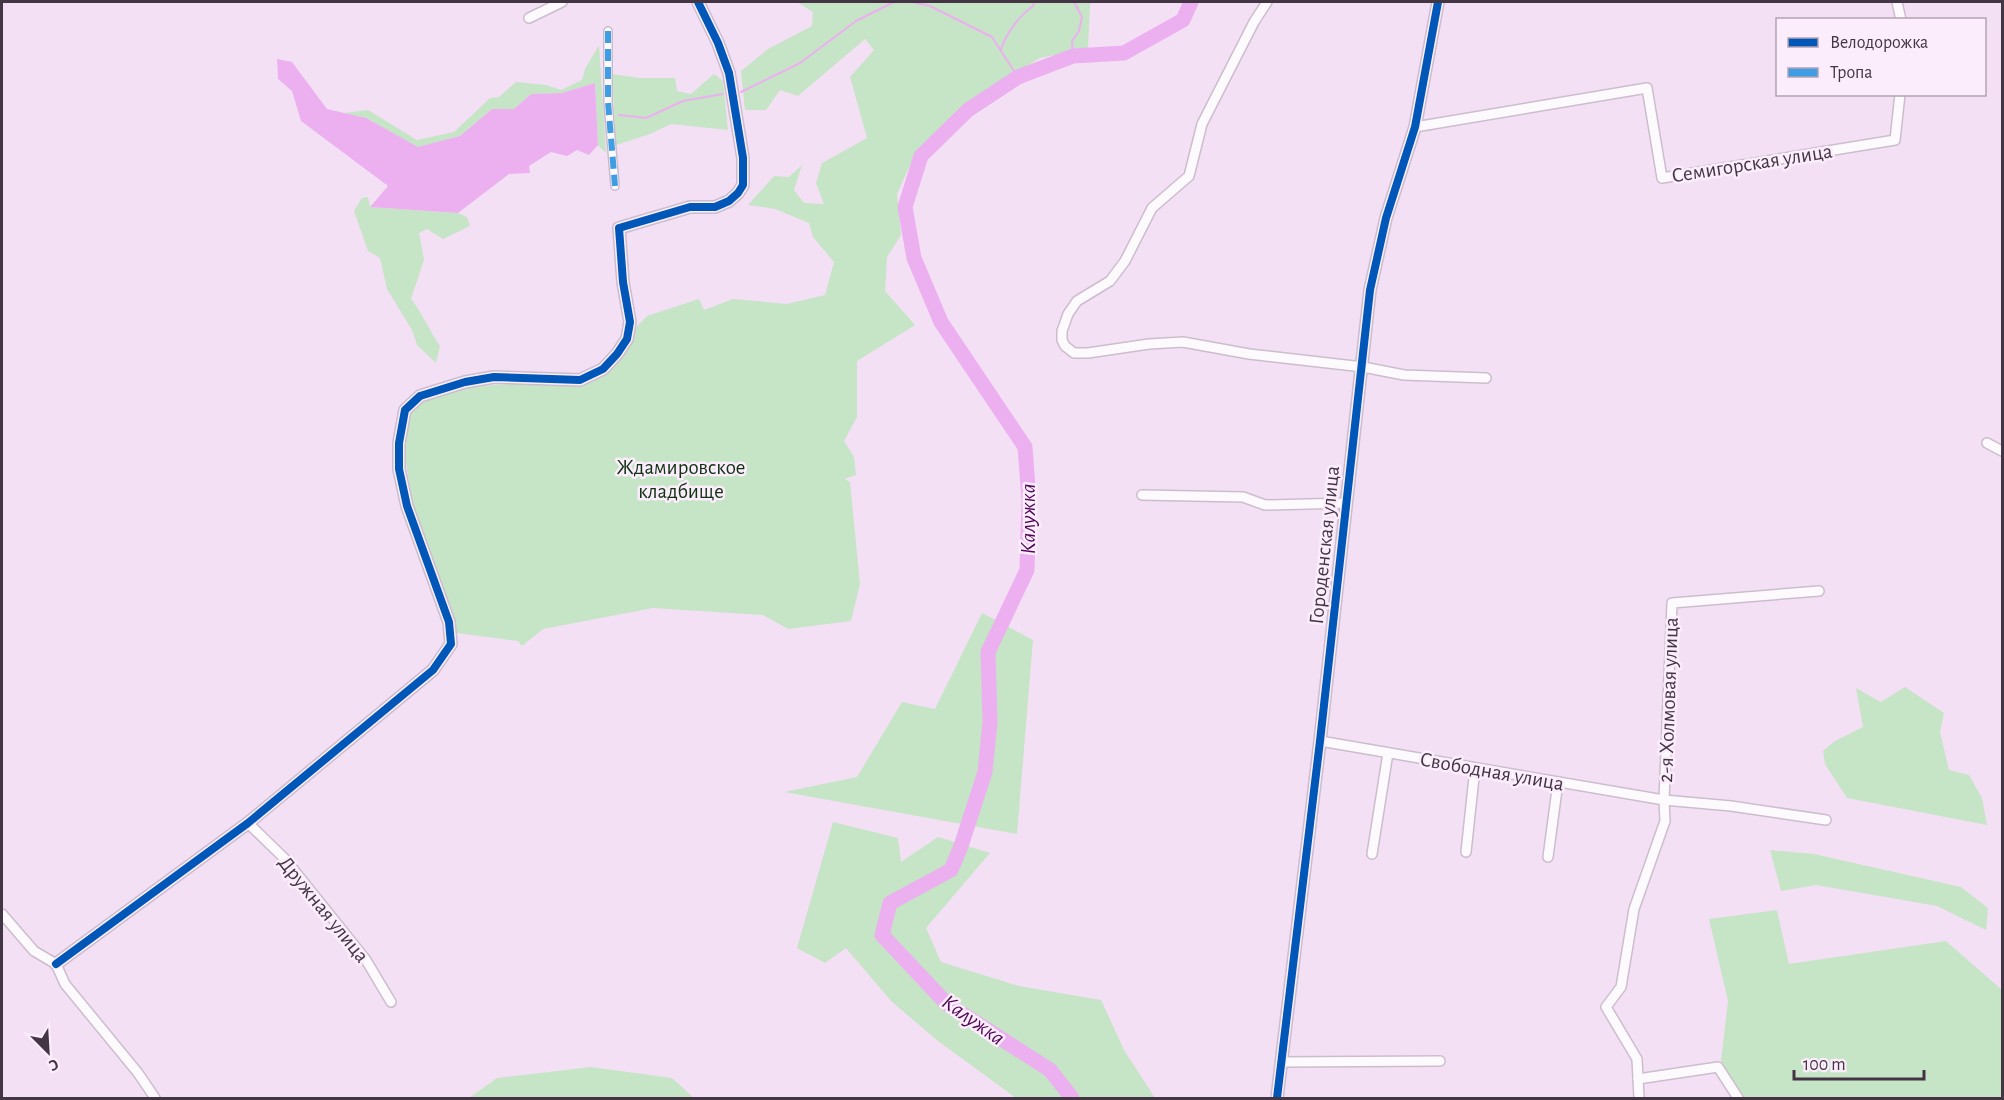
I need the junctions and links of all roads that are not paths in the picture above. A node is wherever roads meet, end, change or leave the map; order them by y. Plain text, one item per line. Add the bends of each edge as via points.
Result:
1 (562, 2) edge
2 (698, 2) edge
3 (1268, 2) edge
4 (1438, 2) edge
5 (1897, 2) edge
6 (529, 18) dead end
7 (1901, 18) edge
8 (608, 31) dead end
9 (1900, 96) edge
10 (1415, 127) junction
11 (615, 186) dead end
12 (1363, 367) junction
13 (1486, 378) dead end
14 (1987, 443) dead end
15 (2002, 451) edge
16 (1142, 495) dead end
17 (1347, 503) junction
18 (1819, 591) dead end
19 (1320, 741) junction
20 (1388, 753) junction
21 (1475, 768) junction
22 (1558, 782) junction
23 (1664, 800) junction
24 (1826, 820) dead end
25 (248, 824) junction
26 (1466, 852) dead end
27 (1372, 854) dead end
28 (1548, 857) dead end
29 (2, 914) edge
30 (56, 964) junction
31 (391, 1002) dead end
32 (1440, 1060) dead end
33 (1281, 1062) junction
34 (1638, 1079) junction
35 (155, 1098) edge
36 (1277, 1098) edge
37 (1639, 1098) edge
38 (1738, 1098) edge

1 - 6 street
2 - 25 street via 729,73 743,158 738,193 715,207 690,207 619,228 630,322 627,339 603,369 580,380 494,377 465,382 420,396 405,410 399,469 407,506 449,622 451,644 433,670
3 - 12 street via 1202,124 1189,176 1152,208 1110,282 1077,301 1068,314 1062,340 1074,353 1183,342
4 - 10 street, Городенская улица
5 - 7 street
8 - 11 street via 608,102
9 - 10 street, Семигорская улица via 1895,140 1662,178 1647,88
10 - 12 street, Городенская улица via 1386,218 1370,290
12 - 13 street via 1404,375
12 - 17 street, Городенская улица
14 - 15 street
16 - 17 street via 1243,497 1265,505
17 - 19 street, Городенская улица
18 - 23 street, 2-я Холмовая улица via 1672,603
19 - 20 street, Свободная улица
19 - 33 street, Городенская улица
20 - 21 street, Свободная улица
20 - 27 street
21 - 22 street, Свободная улица
21 - 26 street
22 - 23 street, Свободная улица
22 - 28 street
23 - 24 street, Свободная улица
23 - 34 street via 1665,821 1634,909 1621,987 1606,1007 1637,1059
25 - 30 street
25 - 31 street, Дружная улица via 285,859 366,960
29 - 30 street via 34,951
30 - 35 street via 65,984
32 - 33 street
33 - 36 street, Городенская улица
34 - 37 street
34 - 38 street via 1718,1067

